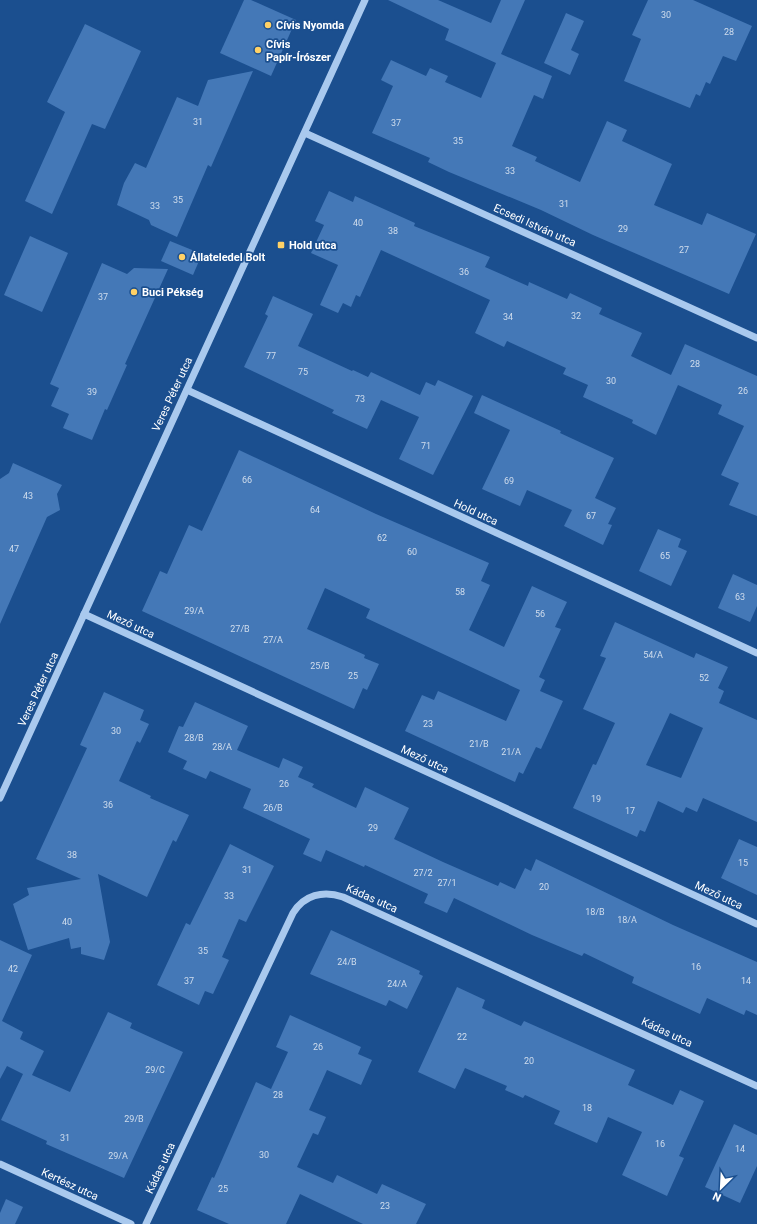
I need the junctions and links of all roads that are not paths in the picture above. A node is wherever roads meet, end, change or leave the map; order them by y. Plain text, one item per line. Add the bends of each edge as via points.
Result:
1 (365, 0) edge
2 (305, 133) junction
3 (757, 338) edge
4 (187, 390) junction
5 (84, 614) junction
6 (757, 653) edge
7 (0, 798) edge
8 (757, 924) edge
9 (757, 1086) edge
10 (0, 1164) edge
11 (131, 1224) edge
12 (146, 1224) edge

1 - 2 street, Veres Péter utca
2 - 3 street, Ecsedi István utca
2 - 4 street, Veres Péter utca
4 - 5 street, Veres Péter utca
4 - 6 street, Hold utca
5 - 7 street, Veres Péter utca
5 - 8 street, Mező utca
9 - 12 street, Kádas utca via 343,897 318,894 304,900 293,913
10 - 11 street, Kertész utca

